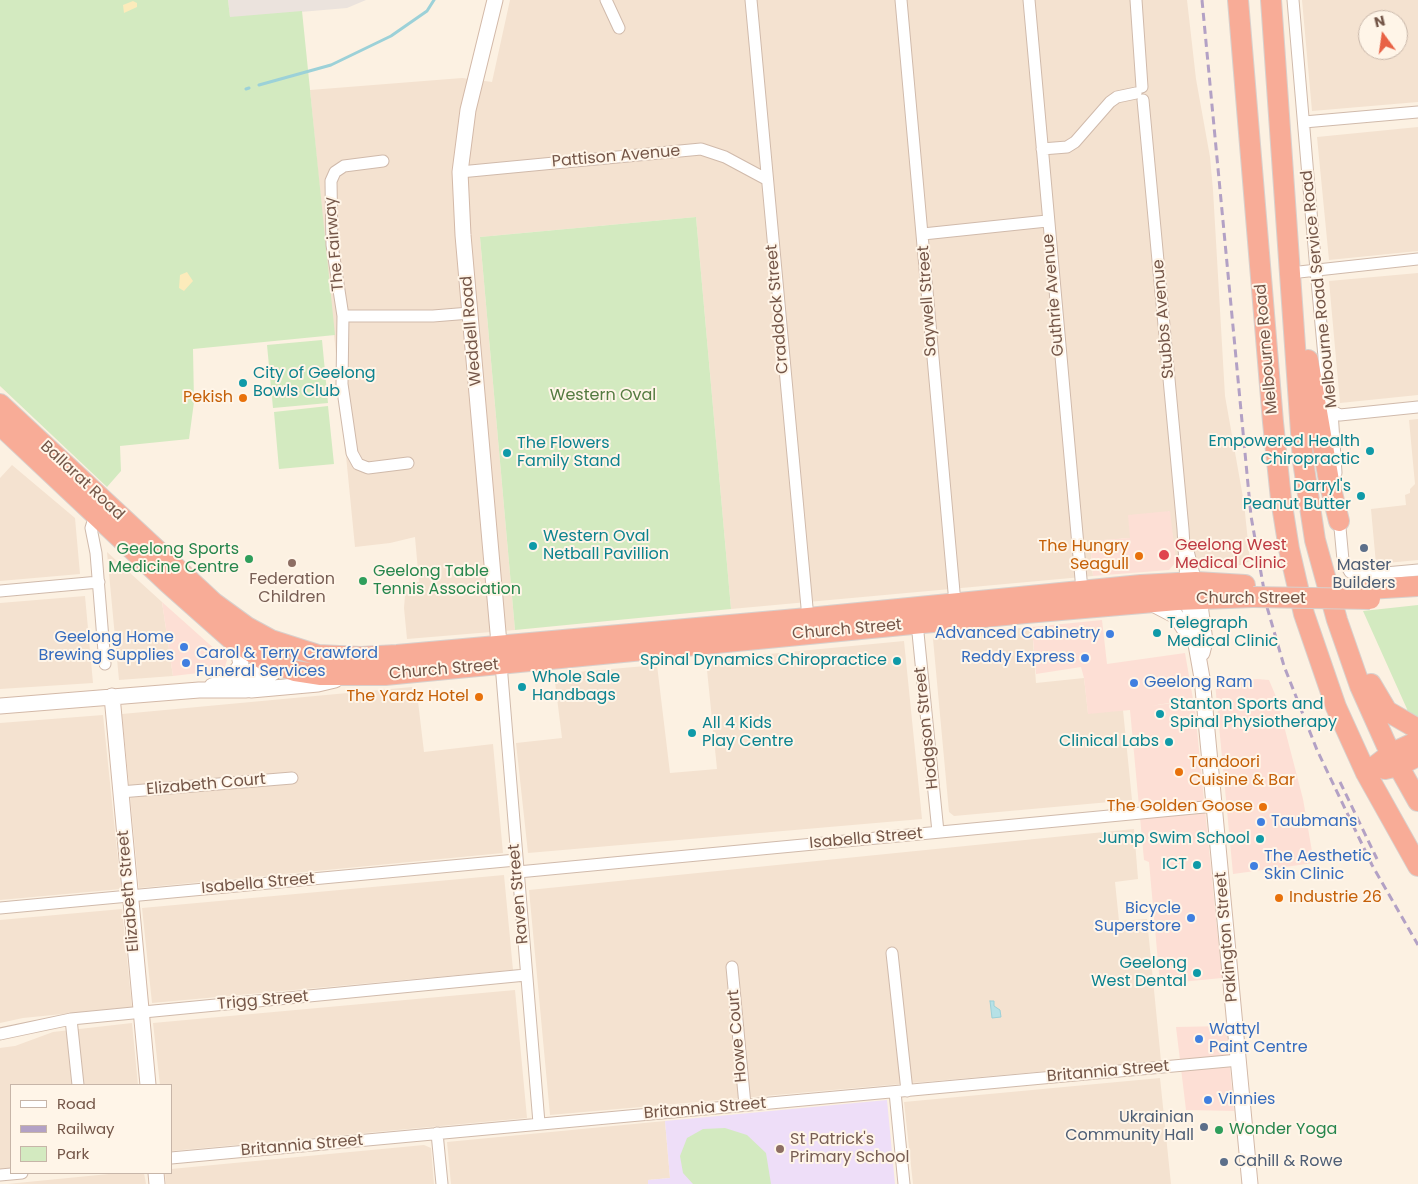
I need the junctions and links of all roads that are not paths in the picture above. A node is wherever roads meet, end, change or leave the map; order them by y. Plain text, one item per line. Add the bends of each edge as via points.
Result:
1 (496, 0) edge
2 (606, 0) edge
3 (751, 0) edge
4 (901, 0) edge
5 (1029, 0) edge
6 (1136, 0) edge
7 (1238, 0) edge
8 (1271, 0) edge
9 (1293, 0) edge
10 (619, 28) dead end
11 (1140, 93) junction
12 (1418, 112) edge
13 (1304, 122) junction
14 (1042, 149) junction
15 (383, 161) dead end
16 (460, 172) junction
17 (766, 179) junction
18 (1047, 221) junction
19 (923, 234) junction
20 (1418, 260) edge
21 (1316, 270) junction
22 (1290, 272) junction
23 (470, 313) junction
24 (343, 316) junction
25 (0, 404) edge
26 (1418, 407) edge
27 (1332, 411) junction
28 (0, 425) edge
29 (408, 463) dead end
30 (99, 516) junction
31 (1339, 521) junction
32 (1418, 570) edge
33 (99, 582) junction
34 (1414, 589) edge
35 (1082, 590) junction
36 (0, 591) edge
37 (1192, 591) junction
38 (1150, 602) junction
39 (955, 603) junction
40 (808, 618) junction
41 (1337, 620) junction
42 (917, 623) junction
43 (238, 644) junction
44 (284, 646) junction
45 (500, 655) junction
46 (1200, 660) junction
47 (105, 664) dead end
48 (272, 664) junction
49 (343, 676) junction
50 (226, 682) junction
51 (199, 690) junction
52 (246, 690) junction
53 (112, 696) junction
54 (0, 706) edge
55 (1418, 729) edge
56 (1418, 741) edge
57 (1418, 756) edge
58 (1395, 760) junction
59 (1366, 773) junction
60 (292, 778) dead end
61 (120, 792) junction
62 (1418, 801) edge
63 (1214, 806) junction
64 (938, 832) junction
65 (516, 860) junction
66 (1418, 866) edge
67 (518, 872) junction
68 (129, 896) junction
69 (0, 908) edge
70 (892, 954) dead end
71 (732, 967) dead end
72 (526, 975) junction
73 (141, 1012) junction
74 (72, 1019) junction
75 (0, 1034) edge
76 (1238, 1060) junction
77 (78, 1084) edge
78 (148, 1084) edge
79 (907, 1091) junction
80 (895, 1092) junction
81 (745, 1105) junction
82 (540, 1123) junction
83 (437, 1133) junction
84 (172, 1158) edge
85 (442, 1184) edge
86 (904, 1184) edge
87 (1250, 1184) edge

1 - 16 street, Weddell Road via 468,110
2 - 10 street
3 - 17 street, Craddock Street
4 - 19 street, Saywell Street
5 - 14 street, Guthrie Avenue
6 - 11 street, Stubbs Avenue
7 - 59 highway, Melbourne Road via 1284,523 1298,593 1318,661
8 - 22 highway, Melbourne Road
9 - 13 street, Melbourne Road Service Road
11 - 14 street via 1117,97 1110,102 1067,147
11 - 37 street, Stubbs Avenue via 1184,538 1183,565
12 - 13 street
13 - 21 street, Melbourne Road Service Road
14 - 18 street, Guthrie Avenue
15 - 24 street, The Fairway via 344,166 335,172 330,192 332,245
16 - 17 street, Pattison Avenue via 701,149 725,157
16 - 23 street, Weddell Road
17 - 40 street, Craddock Street
18 - 19 street
18 - 35 street, Guthrie Avenue
19 - 39 street, Saywell Street
20 - 21 street
21 - 22 street
21 - 27 street, Melbourne Road Service Road via 1328,400
22 - 31 highway
22 - 41 highway, Melbourne Road via 1308,500 1318,556
23 - 24 street
23 - 45 street, Weddell Road
24 - 29 street, The Fairway via 342,384 352,453 358,464 368,468
25 - 30 highway, Ballarat Road
26 - 27 street via 1340,415
27 - 31 street, Melbourne Road Service Road
28 - 30 highway, Ballarat Road
30 - 33 street
30 - 43 highway, Ballarat Road
30 - 44 highway, Ballarat Road via 247,627
31 - 32 street, Melbourne Road Service Road via 1346,568 1354,574
33 - 36 street
33 - 47 street
34 - 37 highway, Church Street via 1369,594
35 - 37 highway, Church Street
35 - 39 highway, Church Street
37 - 38 highway, Church Street
37 - 46 street, Pakington Street via 1205,641
38 - 42 highway, Church Street
38 - 46 street via 1178,618
39 - 40 highway, Church Street
40 - 45 highway, Church Street
41 - 55 highway via 1384,706 1395,717
41 - 58 highway, Melbourne Road via 1367,705
42 - 45 highway, Church Street
42 - 64 street, Hodgson Street
43 - 48 highway, Ballarat Road
43 - 50 street via 241,665
44 - 45 highway, Church Street via 318,655 353,657
44 - 48 street
45 - 49 highway, Church Street via 385,675
45 - 65 street, Raven Street
46 - 63 street, Pakington Street
48 - 49 highway, Church Street via 312,674
48 - 50 street
48 - 52 street via 271,676
49 - 52 street via 318,684
50 - 51 street
51 - 52 street
51 - 53 street
53 - 54 street
53 - 61 street, Elizabeth Street
56 - 58 highway
57 - 58 highway
58 - 59 highway
58 - 62 highway, Melbourne Road
59 - 66 highway, Melbourne Road
60 - 61 street, Elizabeth Court
61 - 68 street, Elizabeth Street
63 - 64 street, Isabella Street
63 - 76 street, Pakington Street
64 - 67 street, Isabella Street
65 - 67 street, Raven Street
65 - 68 street, Isabella Street
67 - 72 street, Raven Street
68 - 69 street, Isabella Street
68 - 73 street, Elizabeth Street
70 - 79 street
71 - 81 street, Howe Court
72 - 73 street, Trigg Street
72 - 82 street, Raven Street
73 - 74 street, Trigg Street
73 - 78 street, Elizabeth Street
74 - 75 street, Trigg Street
74 - 77 street
76 - 79 street, Britannia Street
76 - 87 street, Pakington Street
79 - 80 street, Britannia Street
80 - 81 street, Britannia Street
80 - 86 street
81 - 82 street, Britannia Street
82 - 83 street, Britannia Street
83 - 84 street, Britannia Street
83 - 85 street

